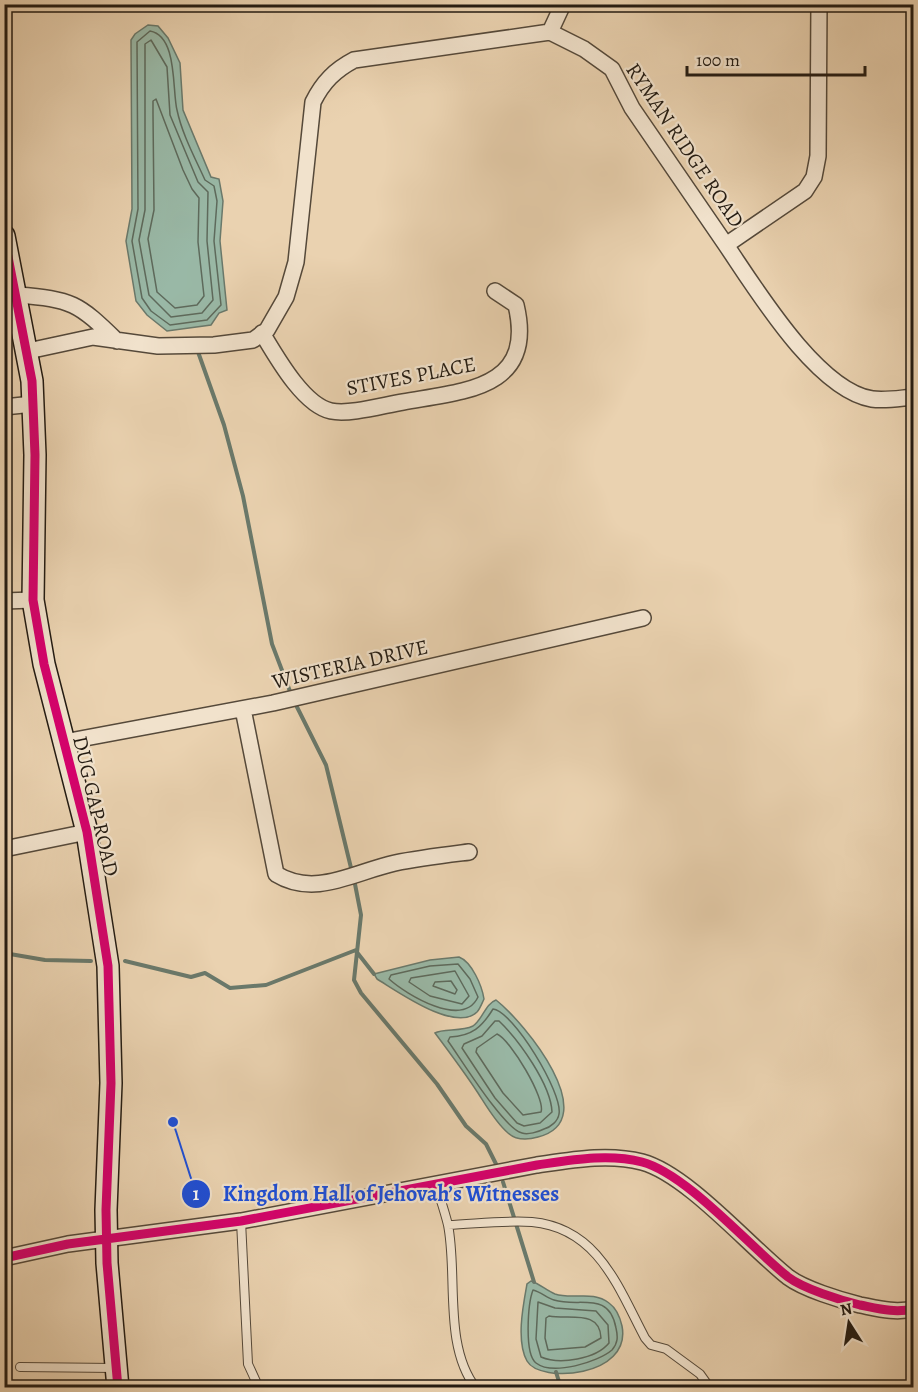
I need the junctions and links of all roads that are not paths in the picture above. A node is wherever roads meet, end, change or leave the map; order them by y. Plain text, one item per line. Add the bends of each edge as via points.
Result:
1 (563, 4) edge
2 (819, 4) edge
3 (550, 33) junction
4 (4, 236) edge
5 (726, 245) junction
6 (495, 291) dead end
7 (17, 296) junction
8 (262, 333) junction
9 (117, 341) junction
10 (28, 351) junction
11 (914, 397) edge
12 (33, 404) junction
13 (4, 407) edge
14 (33, 600) junction
15 (4, 601) edge
16 (643, 618) dead end
17 (243, 709) junction
18 (64, 742) junction
19 (87, 832) junction
20 (4, 849) edge
21 (469, 852) dead end
22 (436, 1185) junction
23 (240, 1221) junction
24 (448, 1226) junction
25 (107, 1238) junction
26 (4, 1258) edge
27 (914, 1308) edge
28 (20, 1367) dead end
29 (117, 1378) edge
30 (259, 1388) edge
31 (476, 1388) edge
32 (710, 1388) edge

1 - 3 street
2 - 5 street, RYMAN RIDGE ROAD via 818,156 814,177 805,190
3 - 5 street, RYMAN RIDGE ROAD via 584,49 612,69 632,108
3 - 8 street via 354,60 331,75 313,102 296,262 286,297
4 - 7 street, DUG GAP ROAD
5 - 11 street via 778,320 835,384 872,399
6 - 8 street, STIVES PLACE via 516,305 521,332 515,360 486,384 453,393 330,411 306,397
7 - 9 street via 72,303
7 - 10 street, DUG GAP ROAD
8 - 9 street via 253,340 214,345 158,346
9 - 10 street via 93,338
10 - 12 street, DUG GAP ROAD
12 - 13 street
12 - 14 street, DUG GAP ROAD
14 - 15 street
14 - 18 street, DUG GAP ROAD
16 - 17 street, WISTERIA DRIVE
17 - 18 street, WISTERIA DRIVE
17 - 21 street via 276,874 291,883 317,885 396,863
18 - 19 street, DUG GAP ROAD
19 - 20 street
19 - 25 street, DUG GAP ROAD via 103,925 111,1017
22 - 23 street
22 - 24 lane
22 - 27 street via 582,1158 642,1162 679,1181 790,1278 844,1301 894,1313
23 - 25 street
23 - 30 lane via 248,1364
24 - 31 lane via 458,1348
24 - 32 lane via 525,1222 560,1228 589,1244 612,1274 645,1338 700,1374
25 - 26 street
25 - 29 street, DUG GAP ROAD
28 - 29 lane

